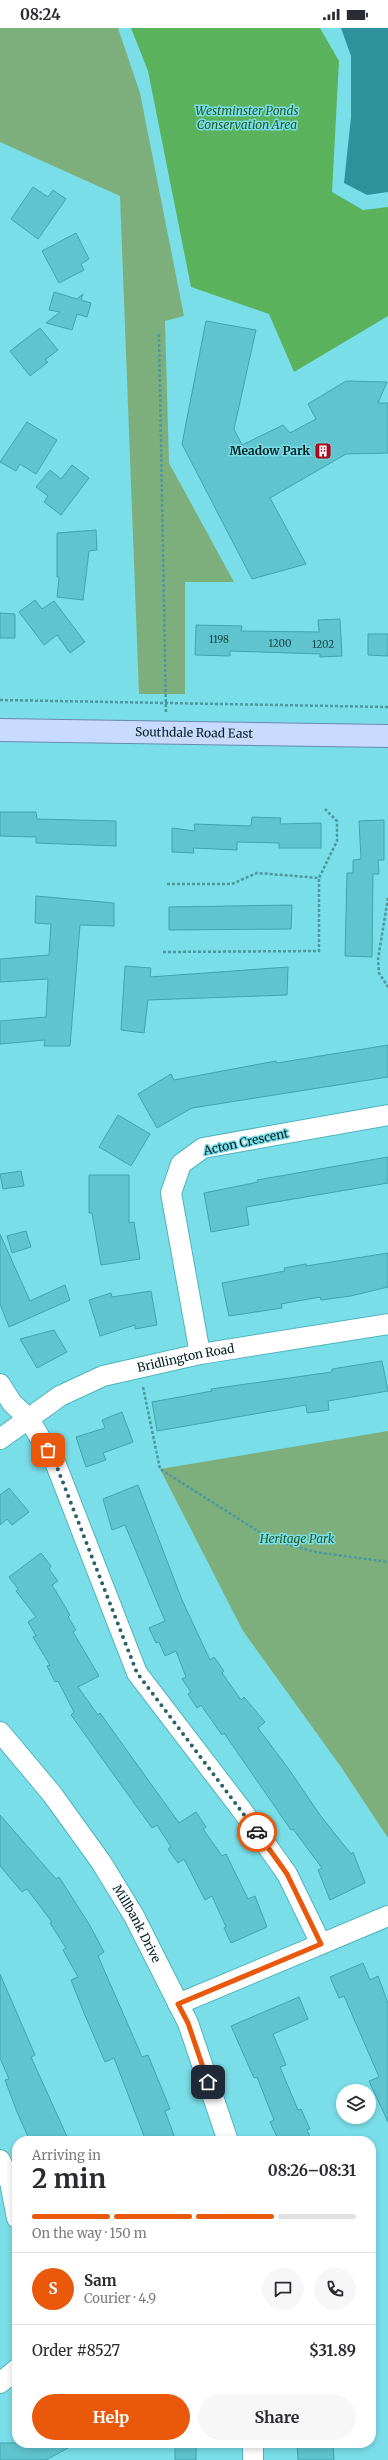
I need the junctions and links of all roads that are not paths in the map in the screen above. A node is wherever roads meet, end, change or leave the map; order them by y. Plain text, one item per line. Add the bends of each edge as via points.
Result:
1 (0, 730) edge
2 (388, 736) edge
3 (388, 1115) edge
4 (388, 1324) edge
5 (200, 1354) junction
6 (0, 1384) edge
7 (28, 1418) junction
8 (0, 1439) edge
9 (0, 1732) edge
10 (388, 1916) edge
11 (321, 1944) junction
12 (178, 2004) junction
13 (226, 2136) edge
14 (0, 2160) edge
15 (12, 2192) edge
16 (12, 2373) edge
17 (0, 2383) edge
18 (252, 2448) edge
19 (253, 2460) edge

1 - 2 main road, Southdale Road East
3 - 5 street, Acton Crescent via 203,1148 181,1164 171,1193
4 - 5 street, Bridlington Road
5 - 7 street, Bridlington Road via 103,1376 60,1396
6 - 7 street via 12,1403
7 - 8 street, Bridlington Road
7 - 11 street via 55,1462 137,1673 241,1809 287,1874
9 - 12 street, Millbank Drive via 52,1794 102,1862 134,1916
10 - 11 street
11 - 12 street
12 - 13 street, Millbank Drive via 188,2023
14 - 15 street
16 - 17 street
18 - 19 street

